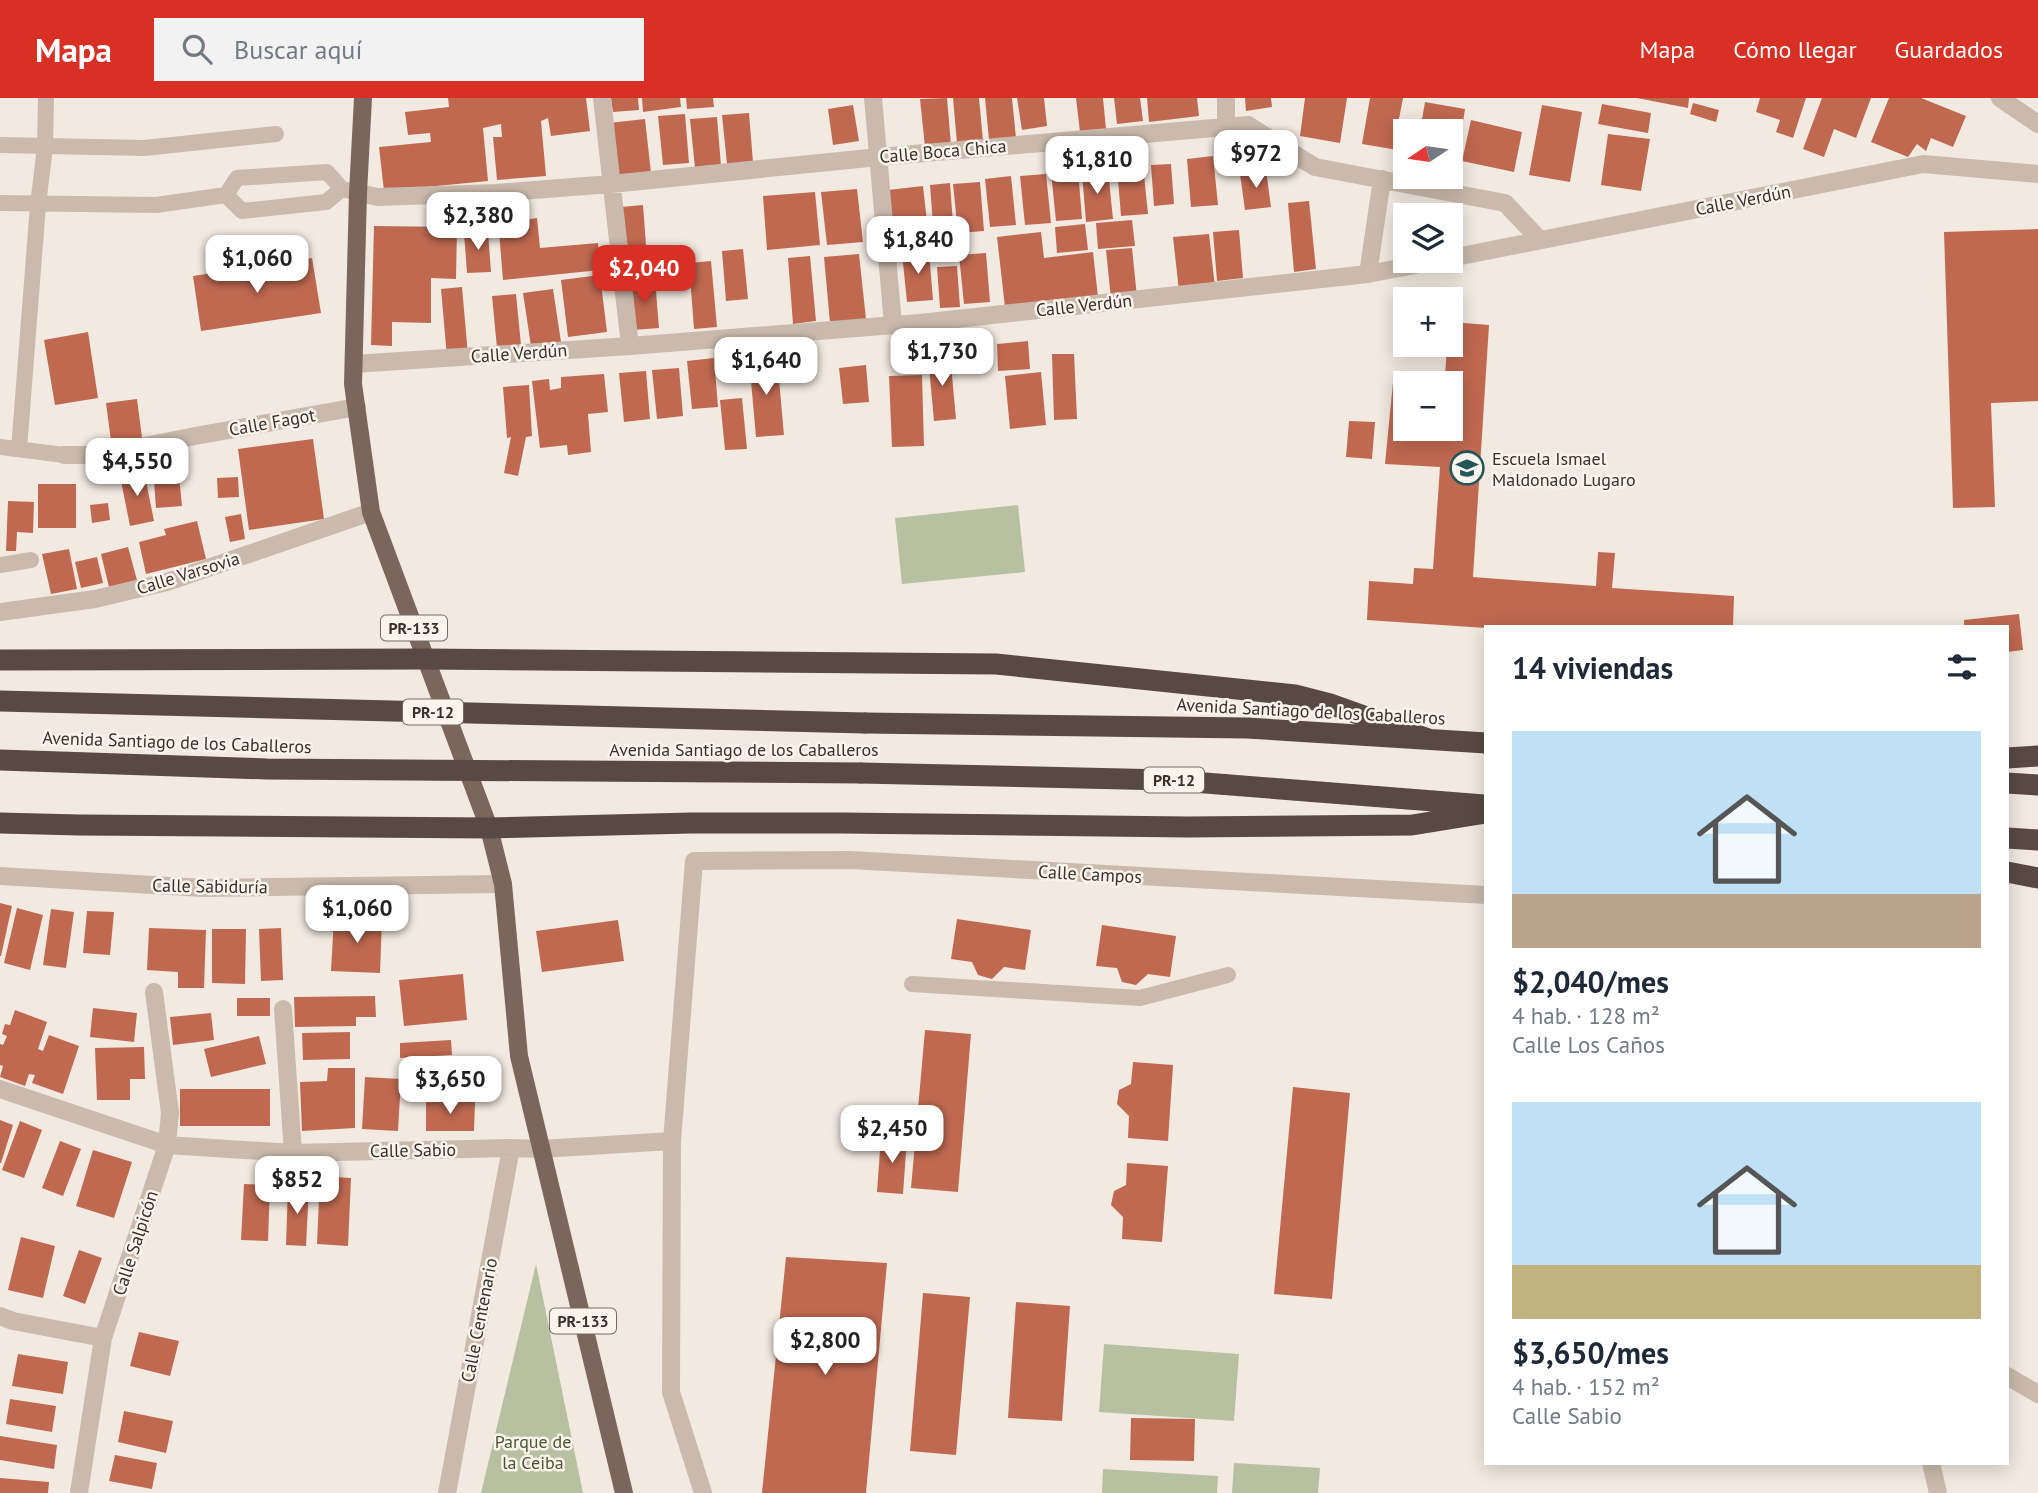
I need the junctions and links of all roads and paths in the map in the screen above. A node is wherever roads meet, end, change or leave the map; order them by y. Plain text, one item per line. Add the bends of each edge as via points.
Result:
1 (46, 98) edge
2 (363, 98) edge
3 (602, 98) edge
4 (873, 98) edge
5 (1226, 98) edge
6 (2000, 98) edge
7 (2038, 124) edge
8 (1226, 126) junction
9 (276, 134) dead end
10 (0, 145) edge
11 (45, 147) junction
12 (879, 157) junction
13 (2038, 174) edge
14 (1382, 179) junction
15 (611, 184) junction
16 (350, 191) junction
17 (226, 195) junction
18 (0, 203) edge
19 (38, 205) junction
20 (1540, 240) junction
21 (1463, 256) edge
22 (1393, 269) edge
23 (1368, 274) junction
24 (893, 324) junction
25 (630, 346) junction
26 (354, 364) junction
27 (356, 407) junction
28 (0, 447) edge
29 (19, 449) junction
30 (64, 455) joint
31 (371, 512) junction
32 (31, 560) dead end
33 (0, 565) edge
34 (0, 612) edge
35 (425, 659) junction
36 (0, 660) edge
37 (0, 701) edge
38 (1428, 739) junction
39 (1484, 743) edge
40 (2038, 755) edge
41 (2009, 758) edge
42 (0, 760) edge
43 (2009, 783) edge
44 (2038, 785) edge
45 (1484, 806) edge
46 (1484, 813) edge
47 (0, 823) edge
48 (489, 828) junction
49 (2009, 838) edge
50 (2038, 840) edge
51 (2009, 872) edge
52 (0, 876) edge
53 (2038, 878) edge
54 (503, 884) junction
55 (1484, 895) edge
56 (1228, 975) dead end
57 (912, 984) dead end
58 (154, 992) dead end
59 (283, 1009) dead end
60 (0, 1089) edge
61 (672, 1141) junction
62 (167, 1145) junction
63 (511, 1148) junction
64 (541, 1149) junction
65 (293, 1153) junction
66 (0, 1316) edge
67 (103, 1338) junction
68 (2009, 1377) edge
69 (2038, 1394) edge
70 (1931, 1465) edge
71 (79, 1493) edge
72 (447, 1493) edge
73 (624, 1493) edge
74 (703, 1493) edge
75 (1937, 1493) edge

1 - 11 lane
2 - 16 main road, PR-133
3 - 15 street
4 - 12 street
5 - 8 street
6 - 7 street
8 - 12 street, Calle Boca Chica
8 - 14 street, Calle Boca Chica via 1248,125 1315,167
9 - 11 lane via 144,148
10 - 11 lane
11 - 19 lane
12 - 15 street, Calle Boca Chica
12 - 24 street
13 - 20 street, Calle Verdún via 1923,164
14 - 20 street, Calle Boca Chica via 1505,203
14 - 23 street
15 - 16 street, Calle Boca Chica via 378,197
15 - 25 street
16 - 17 lane via 326,202 242,211
16 - 17 lane via 327,172 237,178
16 - 26 main road, PR-133
17 - 19 lane via 156,205
18 - 19 lane
19 - 29 lane
20 - 21 street, Calle Verdún
22 - 23 street, Calle Verdún
23 - 24 street, Calle Verdún
24 - 25 street, Calle Verdún
25 - 26 street, Calle Verdún
26 - 27 main road, PR-133
27 - 30 street, Calle Fagot via 100,455
27 - 31 main road, PR-133
28 - 29 lane
29 - 30 lane
31 - 34 street, Calle Varsovia via 167,582 95,599
31 - 35 main road, PR-133
32 - 33 lane
35 - 36 highway
35 - 38 highway via 996,664 1295,695
35 - 48 main road, PR-133
37 - 38 highway, Avenida Santiago de los Caballeros / PR-12, bridge via 1247,728
38 - 39 highway, Avenida Santiago de los Caballeros / PR-12
40 - 41 highway
42 - 45 highway, Avenida Santiago de los Caballeros / PR-12, bridge via 267,769 1167,780
43 - 44 highway
46 - 48 highway via 1412,825 691,823
47 - 48 highway
48 - 54 main road, PR-133
49 - 50 highway
51 - 53 highway
52 - 54 street, Calle Sabiduría via 203,888
54 - 64 main road, PR-133 via 519,1056
55 - 61 street, Calle Campos via 850,860 694,861
56 - 57 lane via 1140,998
58 - 62 street, Calle Salpicón via 170,1113
59 - 65 street
60 - 62 street, Calle Sabio
61 - 64 street, Calle Sabio
61 - 74 street via 671,1392
62 - 65 street, Calle Sabio
62 - 67 street, Calle Salpicón
63 - 64 street, Calle Sabio
63 - 65 street, Calle Sabio
63 - 72 street, Calle Centenario
64 - 73 main road, PR-133
66 - 67 street
67 - 71 street, Calle Salpicón
68 - 69 street
70 - 75 street

